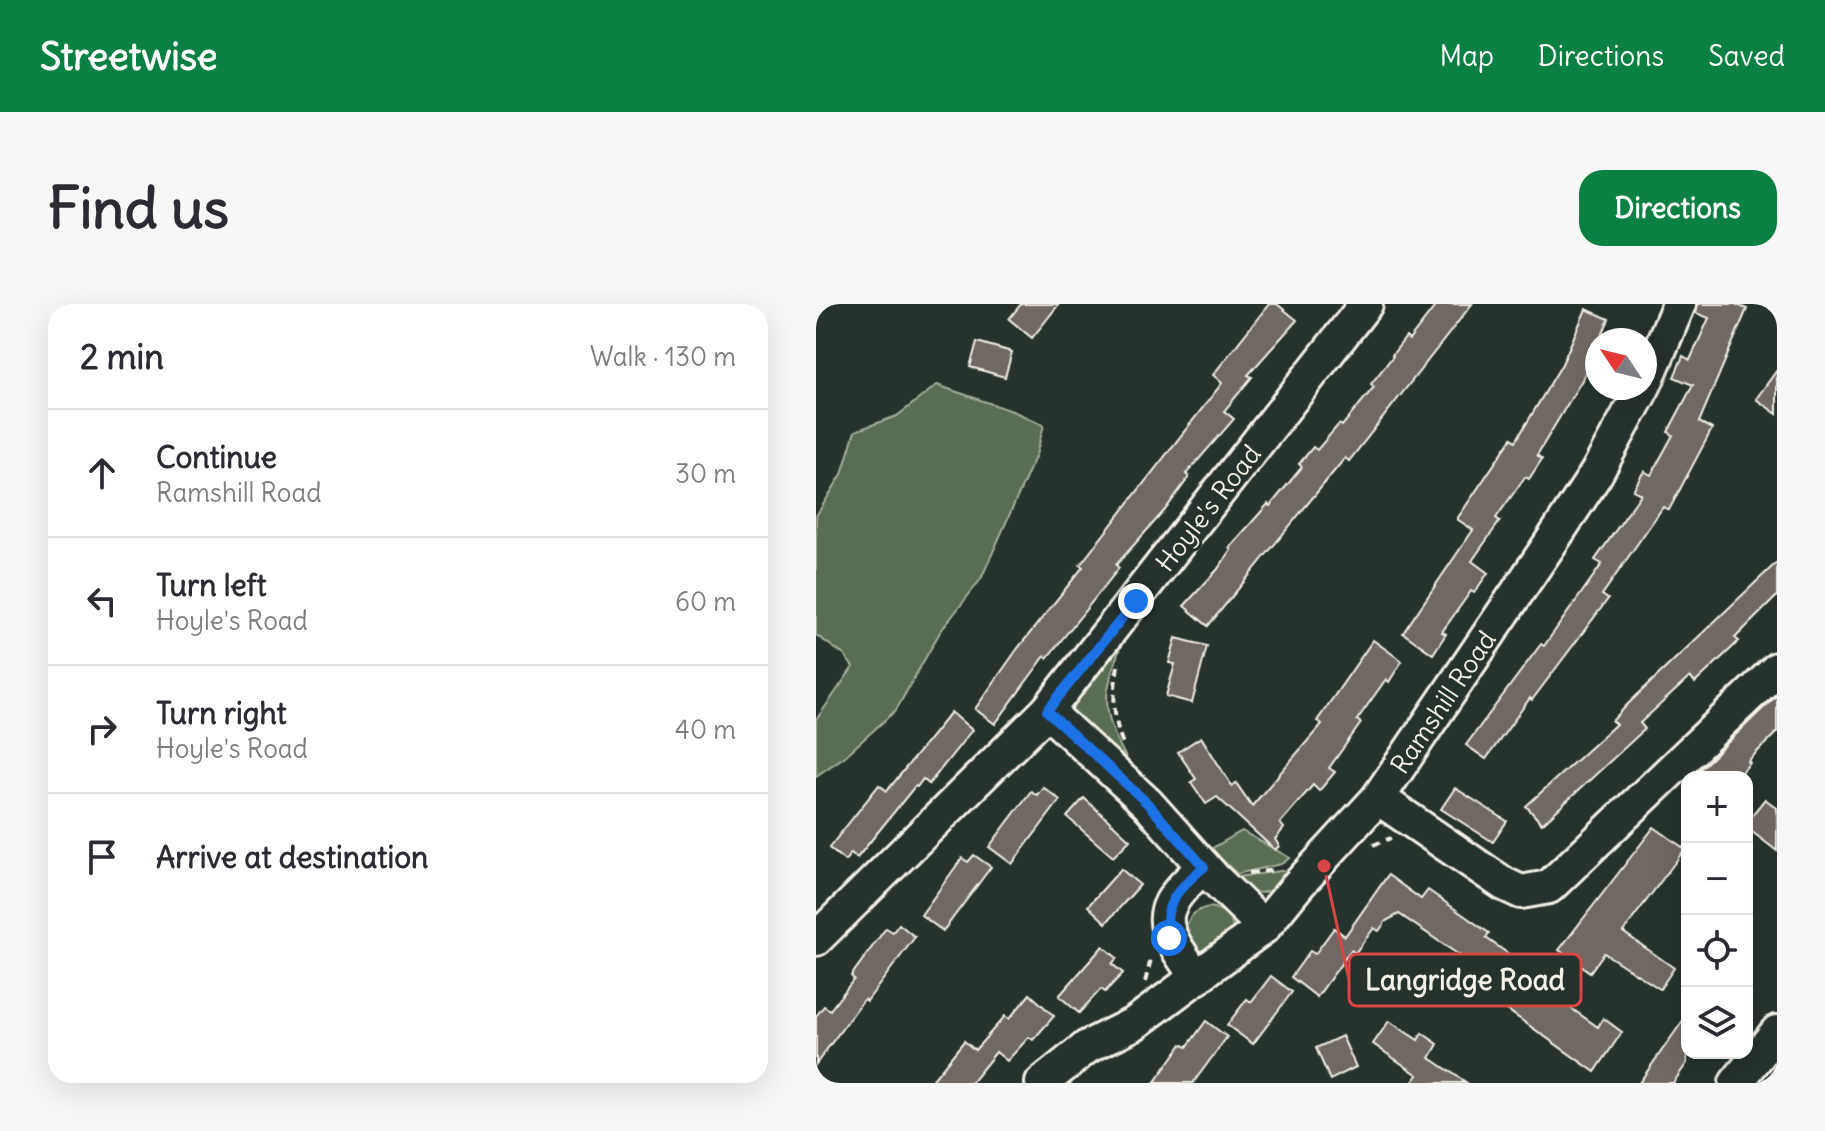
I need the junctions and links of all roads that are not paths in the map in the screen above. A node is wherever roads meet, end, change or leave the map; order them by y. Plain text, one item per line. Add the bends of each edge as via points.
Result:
1 (1366, 304) edge
2 (1679, 304) edge
3 (1657, 356) edge
4 (1636, 400) edge
5 (1777, 669) edge
6 (1047, 711) junction
7 (1378, 798) junction
8 (1209, 872) junction
9 (1264, 927) junction
10 (816, 939) edge
11 (1197, 978) junction
12 (1777, 1032) edge
13 (1042, 1083) edge
14 (1736, 1083) edge

1 - 6 street, Hoyle's Road
2 - 3 street, Ramshill Road
4 - 7 street, Ramshill Road via 1596,474
5 - 7 street via 1549,887 1521,892 1504,884
6 - 8 street via 1147,803
6 - 10 street, Hoyle's Road
7 - 9 street, Ramshill Road
8 - 9 street
8 - 11 street via 1180,887 1165,925
9 - 11 street, Ramshill Road
11 - 13 street, Ramshill Road via 1135,1023 1087,1047
12 - 14 street

